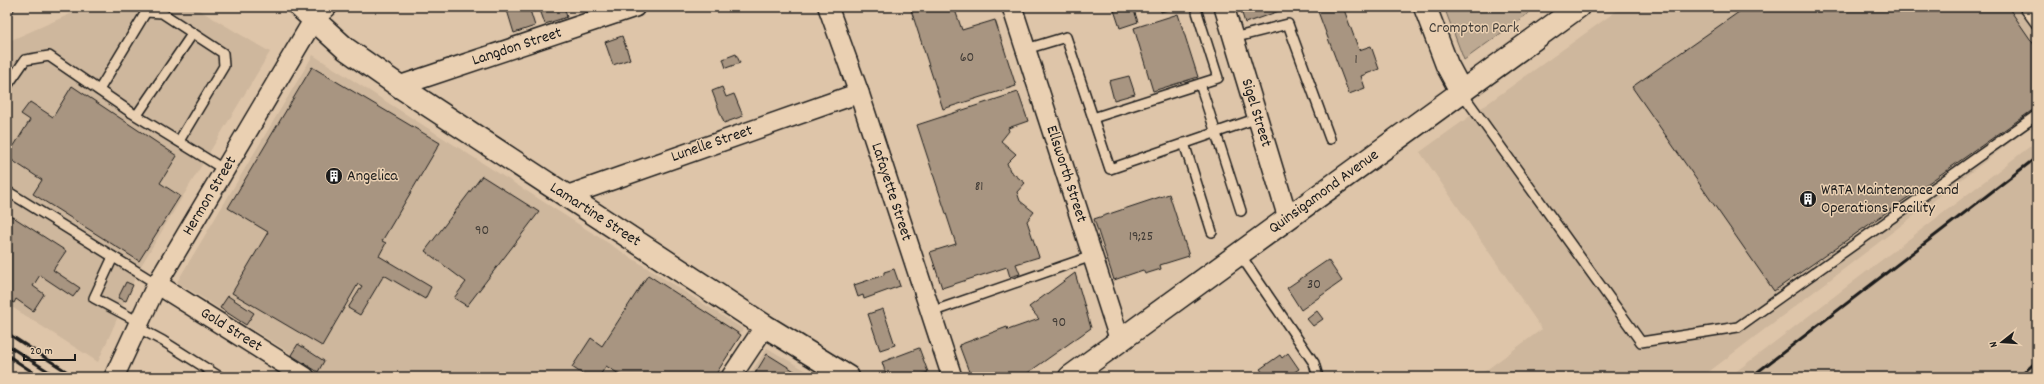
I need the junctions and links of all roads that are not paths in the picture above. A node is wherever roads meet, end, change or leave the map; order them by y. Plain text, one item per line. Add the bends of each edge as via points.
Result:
1 (635, 7) edge
2 (828, 7) edge
3 (1012, 7) edge
4 (1224, 7) edge
5 (1425, 7) edge
6 (1578, 7) edge
7 (2024, 7) edge
8 (314, 10) edge
9 (1197, 12) dead end
10 (2037, 25) edge
11 (193, 33) junction
12 (1233, 38) junction
13 (1026, 49) junction
14 (1200, 84) junction
15 (7, 86) edge
16 (399, 86) junction
17 (99, 90) junction
18 (858, 93) junction
19 (1462, 93) junction
20 (137, 115) junction
21 (2037, 115) edge
22 (1093, 118) junction
23 (1258, 118) junction
24 (1215, 132) junction
25 (1330, 139) dead end
26 (179, 141) junction
27 (1184, 143) junction
28 (225, 170) junction
29 (7, 191) edge
30 (566, 196) junction
31 (1241, 211) dead end
32 (1288, 218) junction
33 (1212, 232) dead end
34 (1239, 254) junction
35 (1092, 256) junction
36 (113, 257) junction
37 (157, 284) junction
38 (930, 312) junction
39 (138, 324) junction
40 (765, 326) junction
41 (1120, 341) junction
42 (114, 377) edge
43 (220, 377) edge
44 (304, 377) edge
45 (731, 377) edge
46 (848, 377) edge
47 (952, 377) edge
48 (1070, 377) edge
49 (1318, 377) edge

1 - 16 street, Langdon Street
2 - 18 street, Lafayette Street
3 - 13 street, Ellsworth Street
4 - 12 street, Sigel Street
5 - 19 main road via 1447,65
6 - 19 main road, Quinsigamond Avenue
7 - 10 lane
8 - 16 main road, Lamartine Street via 346,48
8 - 28 street, Hermon Street
9 - 14 lane via 1218,78
11 - 17 lane via 162,13 146,12
11 - 20 lane
11 - 26 lane via 223,53 224,66
12 - 23 street, Sigel Street
12 - 25 lane via 1288,24
13 - 22 lane via 1066,37
13 - 35 street, Ellsworth Street
14 - 22 lane
14 - 24 lane
15 - 17 lane via 25,60 49,56
16 - 30 main road, Lamartine Street
17 - 20 lane
18 - 30 street, Lunelle Street
18 - 38 street, Lafayette Street
19 - 21 lane via 1641,342 1738,327
19 - 32 main road, Quinsigamond Avenue
20 - 26 lane
22 - 27 lane via 1110,168
23 - 24 lane
23 - 32 street, Sigel Street
24 - 27 lane
24 - 31 lane
26 - 28 lane
27 - 33 lane
28 - 37 street, Hermon Street
29 - 36 lane
30 - 40 main road, Lamartine Street
32 - 34 main road, Quinsigamond Avenue
34 - 41 main road, Quinsigamond Avenue
34 - 49 lane via 1314,363
35 - 38 lane
35 - 41 street, Ellsworth Street
36 - 37 lane
36 - 39 lane via 94,298
37 - 39 street, Hermon Street
37 - 44 street, Gold Street
38 - 47 street, Lafayette Street
39 - 42 street, Hermon Street
39 - 43 lane
40 - 45 street
40 - 46 main road, Lamartine Street
41 - 48 main road, Quinsigamond Avenue

